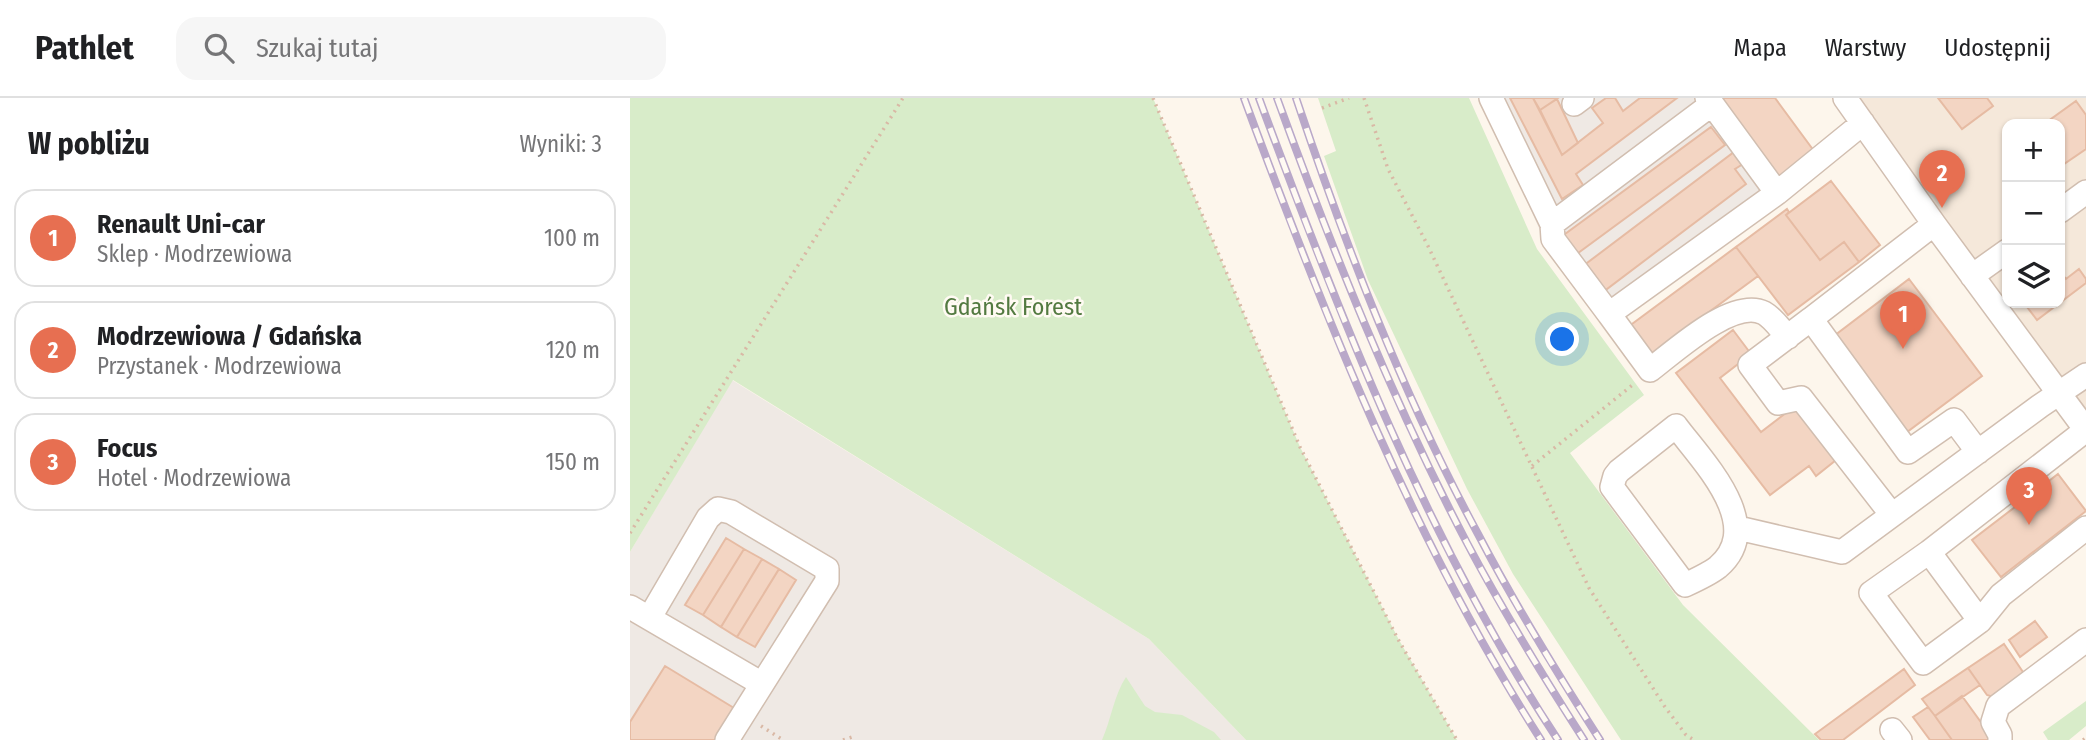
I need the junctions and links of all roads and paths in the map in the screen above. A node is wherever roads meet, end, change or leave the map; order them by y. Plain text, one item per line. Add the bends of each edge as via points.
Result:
1 (903, 98) edge
2 (1153, 98) edge
3 (1349, 98) edge
4 (1364, 98) edge
5 (1491, 98) edge
6 (1845, 98) edge
7 (1710, 101) edge
8 (1322, 108) dead end
9 (1863, 123) junction
10 (2086, 192) edge
11 (1777, 193) junction
12 (2065, 207) edge
13 (1552, 224) junction
14 (1934, 224) junction
15 (2002, 255) edge
16 (1972, 276) junction
17 (1609, 314) junction
18 (1811, 319) junction
19 (1788, 337) junction
20 (1650, 370) junction
21 (2086, 375) edge
22 (2060, 393) junction
23 (2086, 430) edge
24 (1978, 452) junction
25 (1532, 466) junction
26 (1892, 515) junction
27 (1738, 528) junction
28 (2086, 528) edge
29 (630, 533) edge
30 (1929, 552) junction
31 (640, 612) edge
32 (1980, 621) junction
33 (2086, 640) edge
34 (762, 684) junction
35 (855, 736) dead end
36 (727, 740) edge
37 (843, 740) edge
38 (1457, 740) edge
39 (1694, 740) edge
40 (2000, 740) edge

1 - 29 path
2 - 38 path via 1300,447 1399,640
3 - 8 path
4 - 25 path via 1388,169
5 - 13 street
6 - 9 street
7 - 11 street
7 - 13 street
9 - 11 street
9 - 14 street
10 - 12 street
11 - 17 street
13 - 17 street via 1553,239
14 - 16 street
14 - 18 street
15 - 16 street
16 - 22 street
17 - 20 street
18 - 19 street
18 - 24 street via 1908,452 1954,420
19 - 20 street via 1764,313 1742,310 1712,324
19 - 26 street via 1750,365 1778,403 1801,398
20 - 25 path
21 - 22 street
22 - 23 street
22 - 24 street
23 - 30 street
24 - 26 street
25 - 39 path via 1589,588 1665,707
26 - 27 street via 1842,552
27 - 27 street via 1731,550 1719,566 1685,586 1612,487 1615,476 1676,426 1730,500
28 - 32 street via 2001,595
30 - 32 street
30 - 32 street via 1871,593 1923,663
31 - 34 street
31 - 34 street via 708,518 719,509 731,512 827,569 827,581
33 - 40 street via 1998,706 1993,722
34 - 36 street
35 - 37 path

